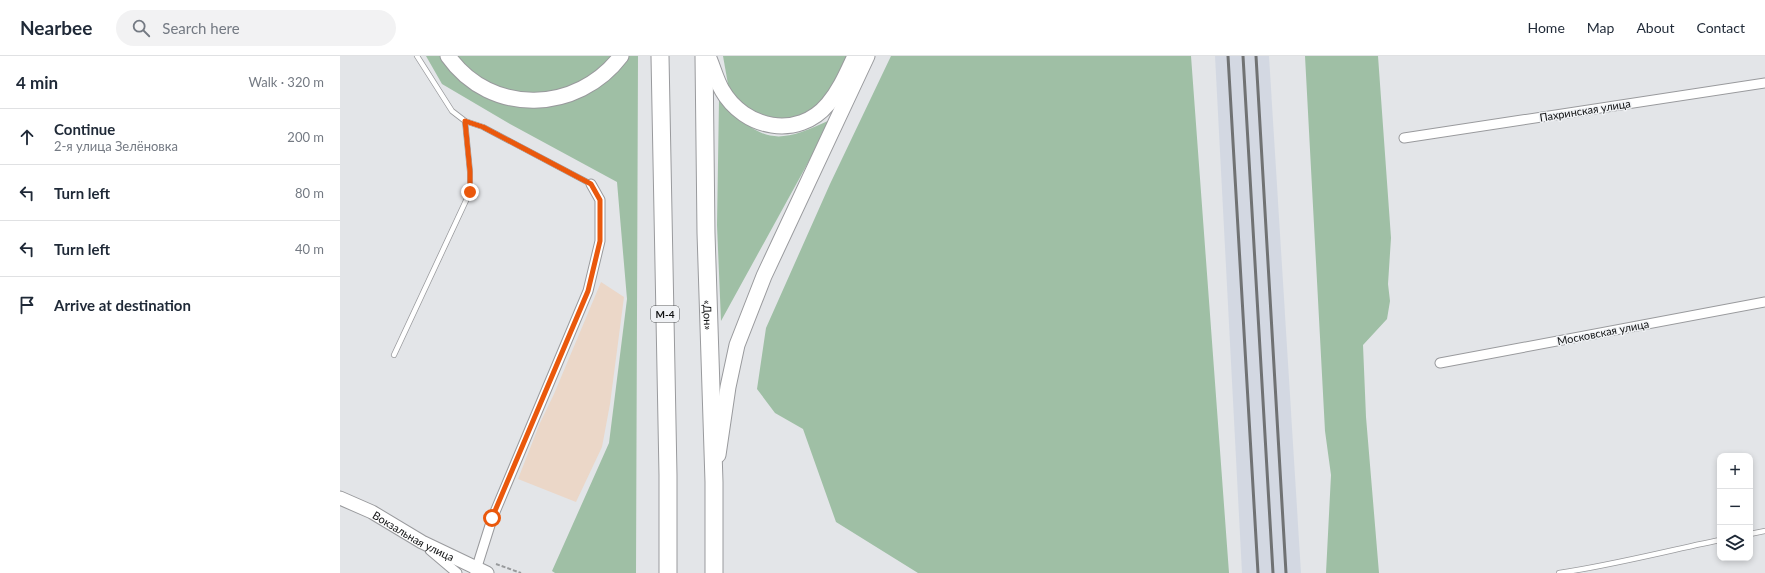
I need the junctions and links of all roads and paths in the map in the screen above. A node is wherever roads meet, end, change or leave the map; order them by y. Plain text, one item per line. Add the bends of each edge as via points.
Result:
1 (417, 56) edge
2 (448, 56) edge
3 (621, 56) edge
4 (660, 56) edge
5 (704, 56) edge
6 (708, 56) edge
7 (855, 56) edge
8 (867, 56) edge
9 (1765, 83) edge
10 (465, 121) junction
11 (1404, 138) dead end
12 (591, 184) joint
13 (1765, 302) edge
14 (394, 355) dead end
15 (1440, 363) dead end
16 (714, 482) junction
17 (340, 498) edge
18 (1765, 531) edge
19 (1753, 533) edge
20 (1717, 541) edge
21 (422, 542) junction
22 (480, 568) edge
23 (457, 573) edge
24 (521, 573) edge
25 (668, 573) edge
26 (714, 573) edge
27 (1559, 573) edge

1 - 10 lane via 452,111
2 - 3 main road via 465,74 489,90 531,101 557,98 581,90 600,78
4 - 25 highway, М-4
5 - 16 highway, «Дон» via 706,233
6 - 7 main road via 722,91 735,105 749,117 767,125 786,127 803,123 827,105 838,91
8 - 16 main road via 764,276 737,345
9 - 11 street, Пахринская улица
10 - 12 lane via 483,127
10 - 14 lane via 470,192
12 - 22 street via 600,200 600,241 588,291 492,518
13 - 15 street, Московская улица
16 - 26 highway, «Дон»
17 - 21 street, Вокзальная улица via 372,512
18 - 19 lane
20 - 27 lane
21 - 22 street, Вокзальная улица
21 - 23 street
22 - 24 path

